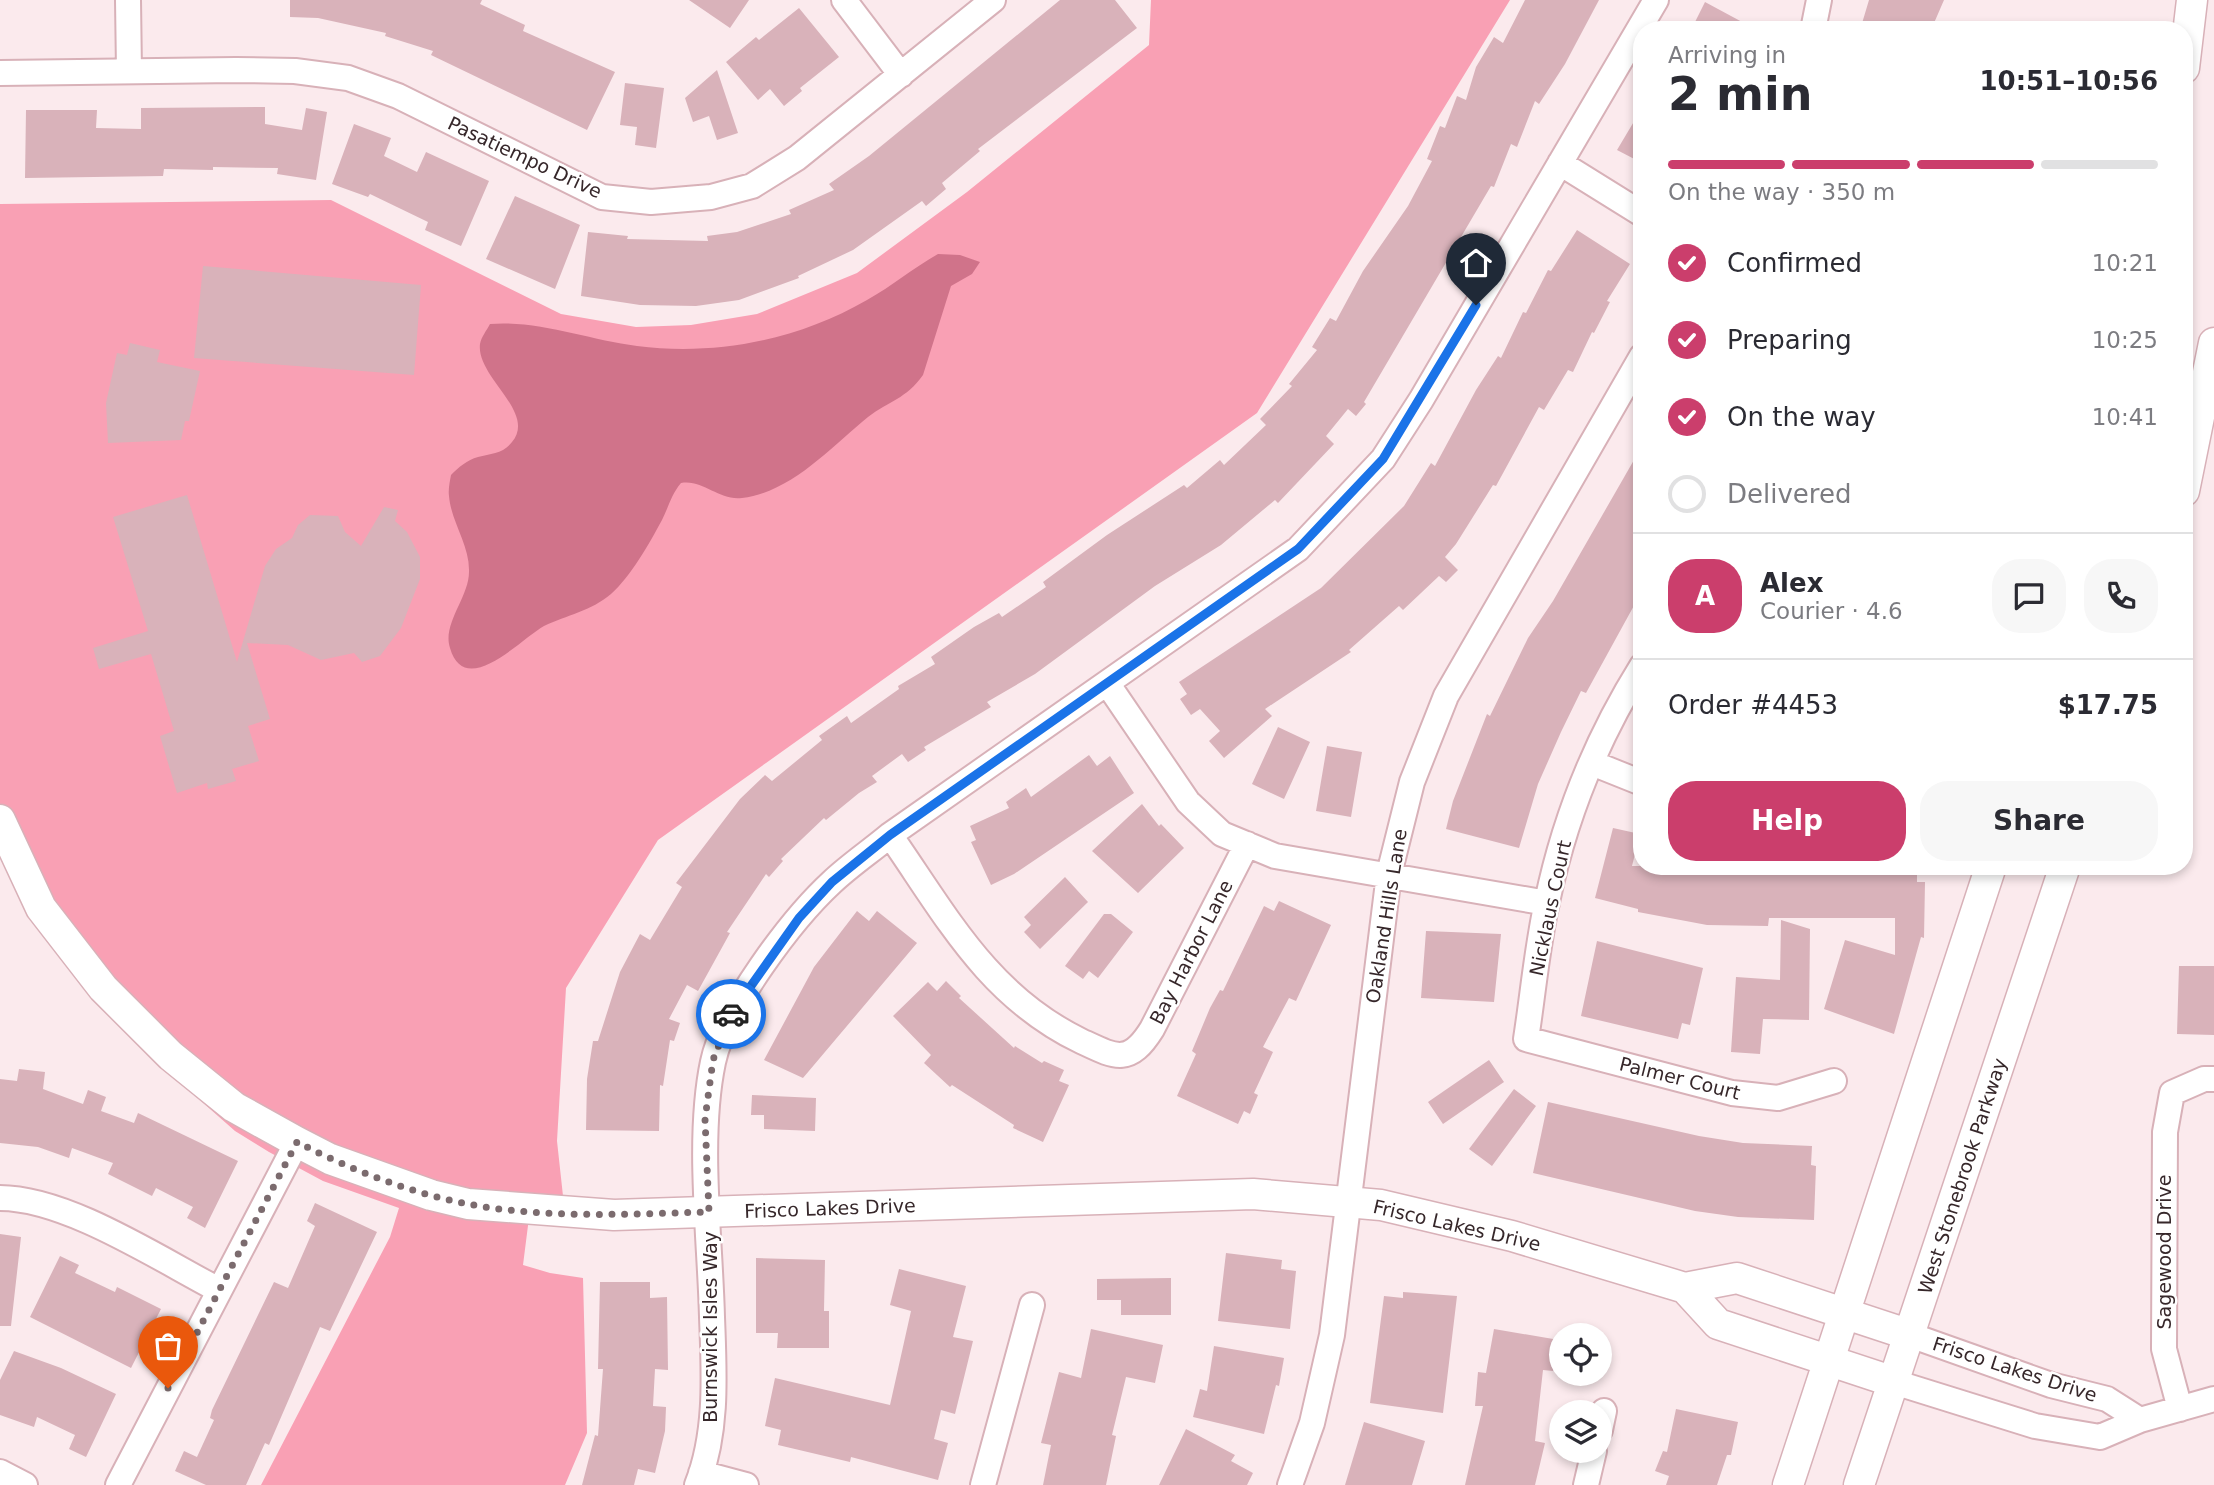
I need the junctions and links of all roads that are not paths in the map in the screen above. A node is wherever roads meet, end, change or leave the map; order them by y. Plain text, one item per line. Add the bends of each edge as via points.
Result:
1 (128, 0) edge
2 (844, 0) edge
3 (993, 0) edge
4 (1656, 0) edge
5 (1819, 0) edge
6 (2192, 0) edge
7 (1644, 21) edge
8 (1815, 21) edge
9 (2190, 21) edge
10 (1633, 39) edge
11 (129, 71) junction
12 (0, 73) edge
13 (901, 75) junction
14 (1560, 163) junction
15 (1633, 208) edge
16 (2214, 343) edge
17 (1633, 372) edge
18 (2200, 401) edge
19 (2193, 440) edge
20 (1107, 683) junction
21 (1633, 683) edge
22 (1592, 763) junction
23 (1633, 779) edge
24 (0, 820) edge
25 (890, 835) junction
26 (1247, 844) junction
27 (1389, 874) junction
28 (1988, 875) edge
29 (2062, 875) edge
30 (1547, 903) junction
31 (1526, 1039) joint
32 (2214, 1079) edge
33 (1833, 1081) dead end
34 (297, 1142) junction
35 (0, 1198) edge
36 (1346, 1202) junction
37 (709, 1212) junction
38 (1685, 1288) junction
39 (219, 1290) junction
40 (1032, 1305) dead end
41 (1843, 1311) junction
42 (1910, 1335) junction
43 (1827, 1360) junction
44 (1894, 1382) junction
45 (2214, 1399) edge
46 (2180, 1409) junction
47 (2140, 1420) junction
48 (1591, 1463) edge
49 (0, 1472) edge
50 (699, 1479) edge
51 (25, 1485) edge
52 (118, 1485) edge
53 (746, 1485) edge
54 (983, 1485) edge
55 (1290, 1485) edge
56 (1586, 1485) edge
57 (1788, 1485) edge
58 (1859, 1485) edge

1 - 11 street
2 - 13 street
3 - 13 street, Pasatiempo Drive
4 - 7 street, Burnswick Isles Way
5 - 8 street
6 - 9 street
10 - 14 street, Burnswick Isles Way
11 - 12 street, Pasatiempo Drive
11 - 13 street, Pasatiempo Drive via 295,71 348,78 398,96 602,197 651,202 710,197 752,186 797,158
14 - 15 street
14 - 20 street, Burnswick Isles Way via 1383,459 1298,549
16 - 18 street
17 - 27 street, Oakland Hills Lane via 1446,696 1412,782
18 - 19 street
20 - 25 street, Burnswick Isles Way
20 - 26 street via 1188,802 1222,834
21 - 22 street, Nicklaus Court
22 - 23 street
22 - 30 street, Nicklaus Court via 1563,839
24 - 34 street, Frisco Lakes Drive via 41,908 103,988 152,1039 233,1107
25 - 26 street, Bay Harbor Lane via 993,978 1047,1024 1114,1056 1130,1055 1152,1030
25 - 37 street, Burnswick Isles Way via 832,882 799,918 733,1010 713,1060 705,1119
26 - 27 street via 1275,856
27 - 30 street
27 - 36 street, Oakland Hills Lane
28 - 41 street
29 - 42 street, West Stonebrook Parkway
30 - 31 street, Nicklaus Court
31 - 33 street, Palmer Court via 1732,1093 1778,1098
32 - 46 street, Sagewood Drive via 2172,1093 2165,1132 2164,1349
34 - 37 street, Frisco Lakes Drive via 330,1159 468,1204 614,1215
34 - 39 street
35 - 39 street via 71,1214
36 - 37 street, Frisco Lakes Drive via 1253,1194
36 - 38 street, Frisco Lakes Drive via 1381,1205 1513,1236
36 - 55 street, Oakland Hills Lane via 1332,1335 1312,1423
37 - 50 street, Burnswick Isles Way via 714,1366 711,1427
38 - 41 street, Frisco Lakes Drive via 1737,1278
38 - 43 street via 1718,1324
39 - 52 street
40 - 54 street
41 - 42 street, Frisco Lakes Drive
41 - 43 street
42 - 44 street, West Stonebrook Parkway
42 - 47 street, Frisco Lakes Drive via 2051,1385 2108,1399
43 - 44 street
43 - 57 street
44 - 47 street via 2035,1426 2100,1437
44 - 58 street, West Stonebrook Parkway
45 - 46 street
46 - 47 street
48 - 56 street
49 - 51 street
50 - 53 street

